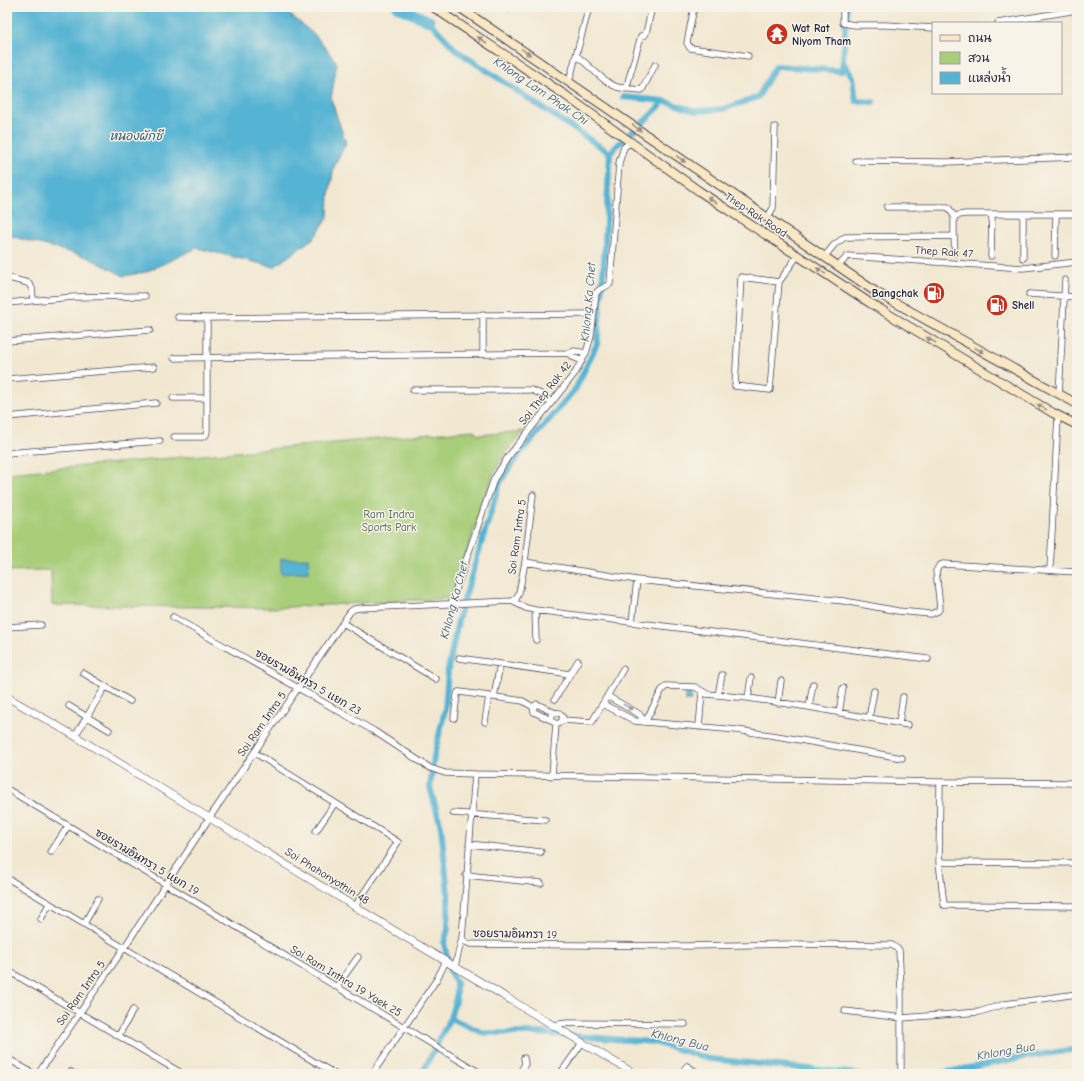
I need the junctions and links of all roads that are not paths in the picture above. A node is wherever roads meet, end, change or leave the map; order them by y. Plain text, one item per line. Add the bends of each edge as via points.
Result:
1 (433, 7) edge
2 (459, 7) edge
3 (589, 7) edge
4 (652, 7) edge
5 (694, 7) edge
6 (843, 7) edge
7 (1077, 10) edge
8 (1004, 22) edge
9 (932, 28) edge
10 (577, 56) junction
11 (748, 56) dead end
12 (655, 65) dead end
13 (569, 82) junction
14 (626, 89) junction
15 (775, 127) dead end
16 (629, 142) junction
17 (1077, 158) edge
18 (856, 161) dead end
19 (887, 207) dead end
20 (992, 214) junction
21 (1023, 214) junction
22 (1056, 214) junction
23 (1077, 214) edge
24 (954, 216) junction
25 (768, 218) junction
26 (954, 236) junction
27 (955, 253) dead end
28 (798, 255) junction
29 (825, 256) junction
30 (991, 256) dead end
31 (1055, 256) dead end
32 (1023, 258) dead end
33 (1077, 262) edge
34 (838, 266) junction
35 (9, 278) dead end
36 (1065, 280) dead end
37 (779, 282) junction
38 (1029, 294) dead end
39 (145, 296) dead end
40 (1064, 296) junction
41 (1077, 297) edge
42 (33, 300) junction
43 (7, 303) edge
44 (483, 314) junction
45 (589, 314) dead end
46 (178, 317) dead end
47 (207, 318) junction
48 (150, 330) dead end
49 (7, 341) edge
50 (570, 353) junction
51 (586, 353) junction
52 (484, 354) junction
53 (174, 358) dead end
54 (207, 358) junction
55 (582, 361) junction
56 (154, 367) dead end
57 (7, 379) edge
58 (413, 390) dead end
59 (1059, 395) junction
60 (174, 398) dead end
61 (207, 398) junction
62 (551, 402) junction
63 (156, 403) dead end
64 (1077, 404) edge
65 (7, 416) edge
66 (1058, 416) junction
67 (1077, 425) edge
68 (174, 437) dead end
69 (160, 441) dead end
70 (7, 453) edge
71 (533, 495) dead end
72 (525, 562) junction
73 (1050, 570) junction
74 (1077, 572) edge
75 (637, 580) junction
76 (512, 601) junction
77 (451, 604) junction
78 (535, 610) junction
79 (174, 617) dead end
80 (632, 622) junction
81 (343, 623) junction
82 (41, 625) dead end
83 (7, 627) edge
84 (536, 640) dead end
85 (459, 658) dead end
86 (928, 659) dead end
87 (578, 661) dead end
88 (500, 664) junction
89 (623, 669) dead end
90 (83, 673) dead end
91 (570, 674) junction
92 (722, 675) dead end
93 (751, 678) dead end
94 (436, 679) dead end
95 (782, 681) dead end
96 (813, 684) dead end
97 (106, 687) junction
98 (843, 688) dead end
99 (299, 689) junction
100 (874, 691) dead end
101 (702, 692) junction
102 (718, 695) junction
103 (492, 696) junction
104 (607, 696) junction
105 (7, 697) edge
106 (903, 697) dead end
107 (748, 698) junction
108 (555, 699) dead end
109 (130, 701) dead end
110 (778, 703) junction
111 (603, 704) junction
112 (69, 706) dead end
113 (532, 707) junction
114 (809, 707) junction
115 (555, 713) junction
116 (839, 713) junction
117 (88, 717) junction
118 (454, 718) dead end
119 (869, 718) junction
120 (562, 720) junction
121 (486, 722) dead end
122 (554, 722) junction
123 (644, 722) junction
124 (899, 724) junction
125 (908, 725) dead end
126 (699, 727) junction
127 (109, 730) dead end
128 (75, 736) junction
129 (255, 753) junction
130 (902, 758) dead end
131 (475, 774) junction
132 (552, 776) junction
133 (940, 782) junction
134 (1077, 783) edge
135 (7, 789) edge
136 (335, 803) junction
137 (453, 813) dead end
138 (472, 815) junction
139 (210, 817) junction
140 (545, 820) dead end
141 (68, 826) junction
142 (316, 831) dead end
143 (469, 844) junction
144 (51, 852) dead end
145 (541, 852) dead end
146 (939, 862) junction
147 (1077, 863) edge
148 (466, 875) junction
149 (7, 878) edge
150 (541, 883) dead end
151 (165, 884) junction
152 (98, 899) dead end
153 (49, 904) junction
154 (355, 906) junction
155 (1077, 906) edge
156 (41, 919) dead end
157 (84, 924) junction
158 (462, 938) junction
159 (124, 948) junction
160 (277, 951) joint
161 (358, 957) dead end
162 (446, 961) junction
163 (455, 966) junction
164 (7, 970) edge
165 (337, 986) junction
166 (1077, 994) edge
167 (133, 1010) dead end
168 (846, 1011) dead end
169 (79, 1013) junction
170 (902, 1018) junction
171 (685, 1024) dead end
172 (553, 1025) junction
173 (404, 1028) junction
174 (119, 1035) junction
175 (580, 1041) junction
176 (7, 1058) edge
177 (524, 1058) dead end
178 (34, 1074) edge
179 (38, 1074) edge
180 (183, 1074) edge
181 (335, 1074) edge
182 (372, 1074) edge
183 (482, 1074) edge
184 (519, 1074) edge
185 (560, 1074) edge
186 (633, 1074) edge
187 (681, 1074) edge
188 (699, 1074) edge
189 (901, 1074) edge

16 -> 1 main road, Thep Rak Road via 565,95
2 -> 13 main road, Thep Rak Road
3 - 10 street
4 - 14 street via 646,33 641,36
5 - 11 street via 687,43 690,48
6 - 9 street via 843,23
7 - 8 street
10 - 13 street
10 - 14 street via 609,83
12 - 14 street via 642,90
13 -> 25 main road, Thep Rak Road
15 - 25 street via 774,208
28 -> 16 main road, Thep Rak Road
16 - 51 street, Soi Thep Rak 42 via 624,147 619,163 612,278 610,284 599,290 595,296
17 - 18 street via 947,162
19 - 24 street via 948,207
20 - 21 street
20 - 24 street
20 - 30 street
21 - 22 street
21 - 32 street
22 - 23 street
22 - 31 street
24 - 26 street
25 - 29 main road, Thep Rak Road
26 - 27 street
26 - 29 street via 845,237
28 - 37 street
66 -> 28 main road, Thep Rak Road via 870,303
29 - 34 main road, Thep Rak Road
33 - 34 street, Thep Rak 47 via 1023,268 848,256
34 -> 59 main road, Thep Rak Road via 876,292
35 - 42 street via 28,283 32,288
36 - 40 street
37 - 37 street via 770,390 735,386 740,277
38 - 40 street
39 - 42 street
40 - 41 street
40 - 59 street
42 - 43 street
44 - 45 street
44 - 47 street
44 - 52 street
46 - 47 street
47 - 54 street
48 - 49 street
50 - 51 street
50 - 52 street
50 - 55 street
51 - 55 street, Soi Thep Rak 42
52 - 54 street
53 - 54 street
54 - 61 street
55 - 62 street, Soi Thep Rak 42
56 - 57 street
58 - 62 street via 531,390
59 - 64 main road, Thep Rak Road
60 - 61 street
61 - 68 street via 206,435
62 - 77 street, Soi Thep Rak 42 via 494,478
63 - 65 street
66 - 67 main road, Thep Rak Road
66 - 73 street
69 - 70 street
71 - 72 street, Soi Ram Intra 5
72 - 75 street
72 - 76 street, Soi Ram Intra 5 via 519,593
73 - 74 street
73 - 75 street via 944,564 936,571 940,607 931,614 844,601
75 - 80 street
76 - 77 street, Soi Ram Intra 5
76 - 78 street
77 - 81 street, Soi Ram Intra 5 via 354,609
78 - 80 street
78 - 84 street
79 - 99 street, ซอยรามอินทรา 5 แยก 23
80 - 86 street
81 - 94 street
81 - 99 street, Soi Ram Intra 5
82 - 83 street
85 - 88 street
87 - 91 street
88 - 91 street
88 - 103 street
89 - 104 street
90 - 97 street
91 - 108 street
92 - 102 street
93 - 107 street
95 - 110 street
96 - 114 street
97 - 109 street
97 - 117 street
98 - 116 street
99 - 129 street, Soi Ram Intra 5
99 - 131 street, ซอยรามอินทรา 5 แยก 23 via 374,731 430,768
100 - 119 street
101 - 102 street
101 - 123 street via 695,687 666,686
101 - 126 street
102 - 107 street
103 - 113 street via 523,701
103 - 118 street via 458,692
103 - 121 street
104 - 111 street
104 -> 123 street via 639,714
105 - 128 street, Soi Phahonyothin 48
106 - 124 street
107 - 110 street
110 - 114 street
111 - 120 street via 592,722
111 - 123 street via 635,721
112 - 117 street
113 - 115 street via 537,704
113 - 122 street via 534,712
114 - 116 street
115 - 120 street via 560,714
115 - 122 street via 552,715
116 - 119 street
117 - 127 street
117 - 128 street
119 - 124 street
120 - 122 street via 560,723
122 - 132 street
123 - 126 street
124 - 125 street
126 - 130 street via 737,730
128 - 139 street, Soi Phahonyothin 48
129 - 136 street
129 - 139 street, Soi Ram Intra 5
131 - 132 street, ซอยรามอินทรา 5 แยก 23
131 - 138 street, ซอยรามอินทรา 19
132 - 133 street, ซอยรามอินทรา 5 แยก 23
133 - 134 street, ซอยรามอินทรา 5 แยก 23
133 - 146 street
135 - 141 street, ซอยรามอินทรา 5 แยก 19
136 - 142 street
136 - 154 street via 398,842
137 - 138 street
138 - 140 street
138 - 143 street, ซอยรามอินทรา 19
139 - 151 street, Soi Ram Intra 5
139 - 154 street, Soi Phahonyothin 48
141 - 144 street
141 - 151 street, ซอยรามอินทรา 5 แยก 19
143 - 145 street
143 - 148 street, ซอยรามอินทรา 19
146 - 147 street
146 - 155 street via 944,905
148 - 150 street
148 - 158 street, ซอยรามอินทรา 19
149 - 153 street
151 - 159 street, Soi Ram Intra 5
151 - 160 street, ซอยรามอินทรา 5 แยก 19
152 - 157 street
153 - 156 street
153 - 157 street
154 - 162 street, Soi Phahonyothin 48
157 - 159 street
158 - 163 street
158 - 170 street, ซอยรามอินทรา 19 via 471,944 892,945 899,950
159 - 169 street, Soi Ram Intra 5
159 - 181 street
160 - 165 street, Soi Ram Inthra 19 Yaek 25
161 - 165 street
162 - 163 street, Soi Phahonyothin 48
162 - 173 street
163 - 172 street, Soi Phahonyothin 48
164 - 169 street
165 - 173 street, Soi Ram Inthra 19 Yaek 25
166 - 170 street via 1005,1004 979,1012
167 - 174 street
168 - 170 street
169 - 174 street
169 - 179 street, Soi Ram Intra 5
170 - 189 street
171 - 172 street
172 - 175 street, Soi Phahonyothin 48
173 - 182 street
173 - 183 street, Soi Ram Inthra 19 Yaek 25
174 - 180 street
175 - 185 street
175 - 186 street, Soi Phahonyothin 48
176 - 178 street
177 - 184 street via 525,1064
187 - 188 street via 687,1066

